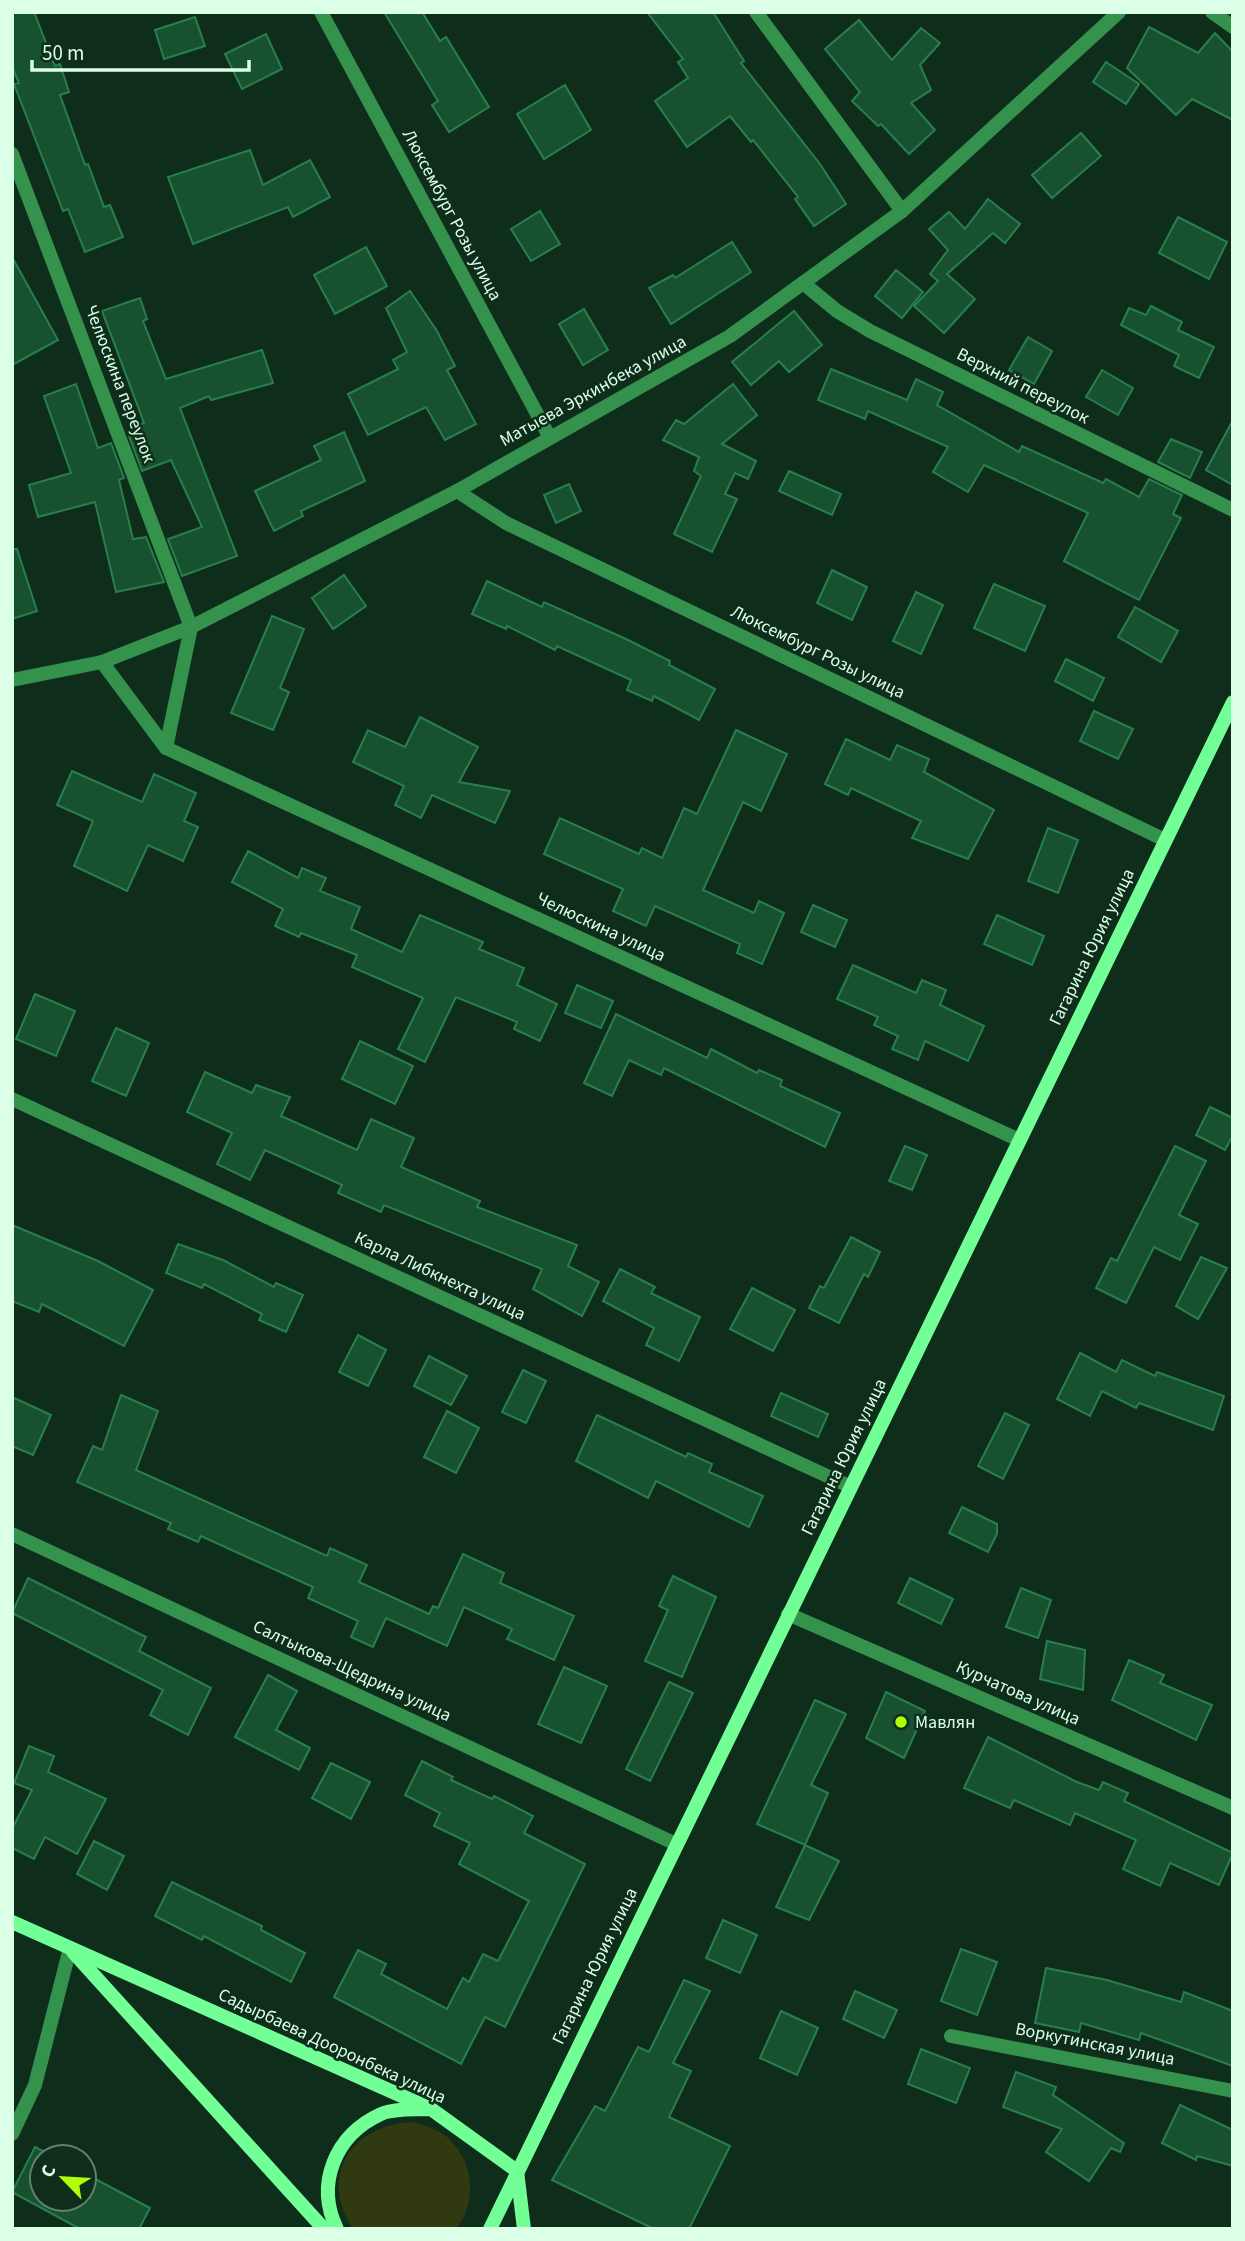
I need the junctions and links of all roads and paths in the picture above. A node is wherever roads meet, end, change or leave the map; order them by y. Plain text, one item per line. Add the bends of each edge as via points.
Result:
1 (321, 12) edge
2 (756, 12) edge
3 (1119, 12) edge
4 (1212, 12) edge
5 (1233, 27) edge
6 (12, 154) edge
7 (902, 211) junction
8 (803, 283) junction
9 (549, 436) junction
10 (457, 491) junction
11 (1233, 510) edge
12 (191, 627) junction
13 (102, 662) junction
14 (12, 680) edge
15 (1233, 702) edge
16 (166, 748) junction
17 (1165, 840) junction
18 (12, 1099) edge
19 (1019, 1140) junction
20 (851, 1487) junction
21 (12, 1534) edge
22 (788, 1614) junction
23 (1233, 1808) edge
24 (676, 1844) junction
25 (12, 1922) edge
26 (70, 1948) junction
27 (951, 2036) dead end
28 (1233, 2091) edge
29 (432, 2109) junction
30 (12, 2134) edge
31 (517, 2171) junction
32 (324, 2229) edge
33 (337, 2229) edge
34 (490, 2229) edge
35 (524, 2229) edge

1 - 9 street, Люксембург Розы улица
2 - 7 street
3 - 7 street, Матыева Эркинбека улица
4 - 5 street
6 - 12 street, Челюскина переулок
7 - 8 street, Матыева Эркинбека улица
8 - 9 street, Матыева Эркинбека улица via 730,336
8 - 11 street, Верхний переулок via 870,331
9 - 10 street, Матыева Эркинбека улица
10 - 12 street, Матыева Эркинбека улица
10 - 17 street, Люксембург Розы улица via 506,523
12 - 13 street, Матыева Эркинбека улица
12 - 16 street
13 - 14 street, Матыева Эркинбека улица
13 - 16 street, Челюскина улица
15 - 17 main road, Гагарина Юрия улица
16 - 19 street, Челюскина улица
17 - 19 main road, Гагарина Юрия улица
18 - 20 street, Карла Либкнехта улица
19 - 20 main road, Гагарина Юрия улица
20 - 22 main road, Гагарина Юрия улица
21 - 24 street, Салтыкова-Щедрина улица
22 - 23 street, Курчатова улица
22 - 24 main road, Гагарина Юрия улица
24 - 31 main road, Гагарина Юрия улица
25 - 26 main road, Садырбаева Дооронбека улица
26 - 29 main road, Садырбаева Дооронбека улица
26 - 30 street via 34,2085
26 - 32 main road, Садырбаева Дооронбека улица
27 - 28 street, Воркутинская улица
29 - 31 main road, Садырбаева Дооронбека улица
29 - 33 main road via 383,2113 354,2131 337,2154 325,2187
31 - 34 main road, Гагарина Юрия улица
31 - 35 main road

